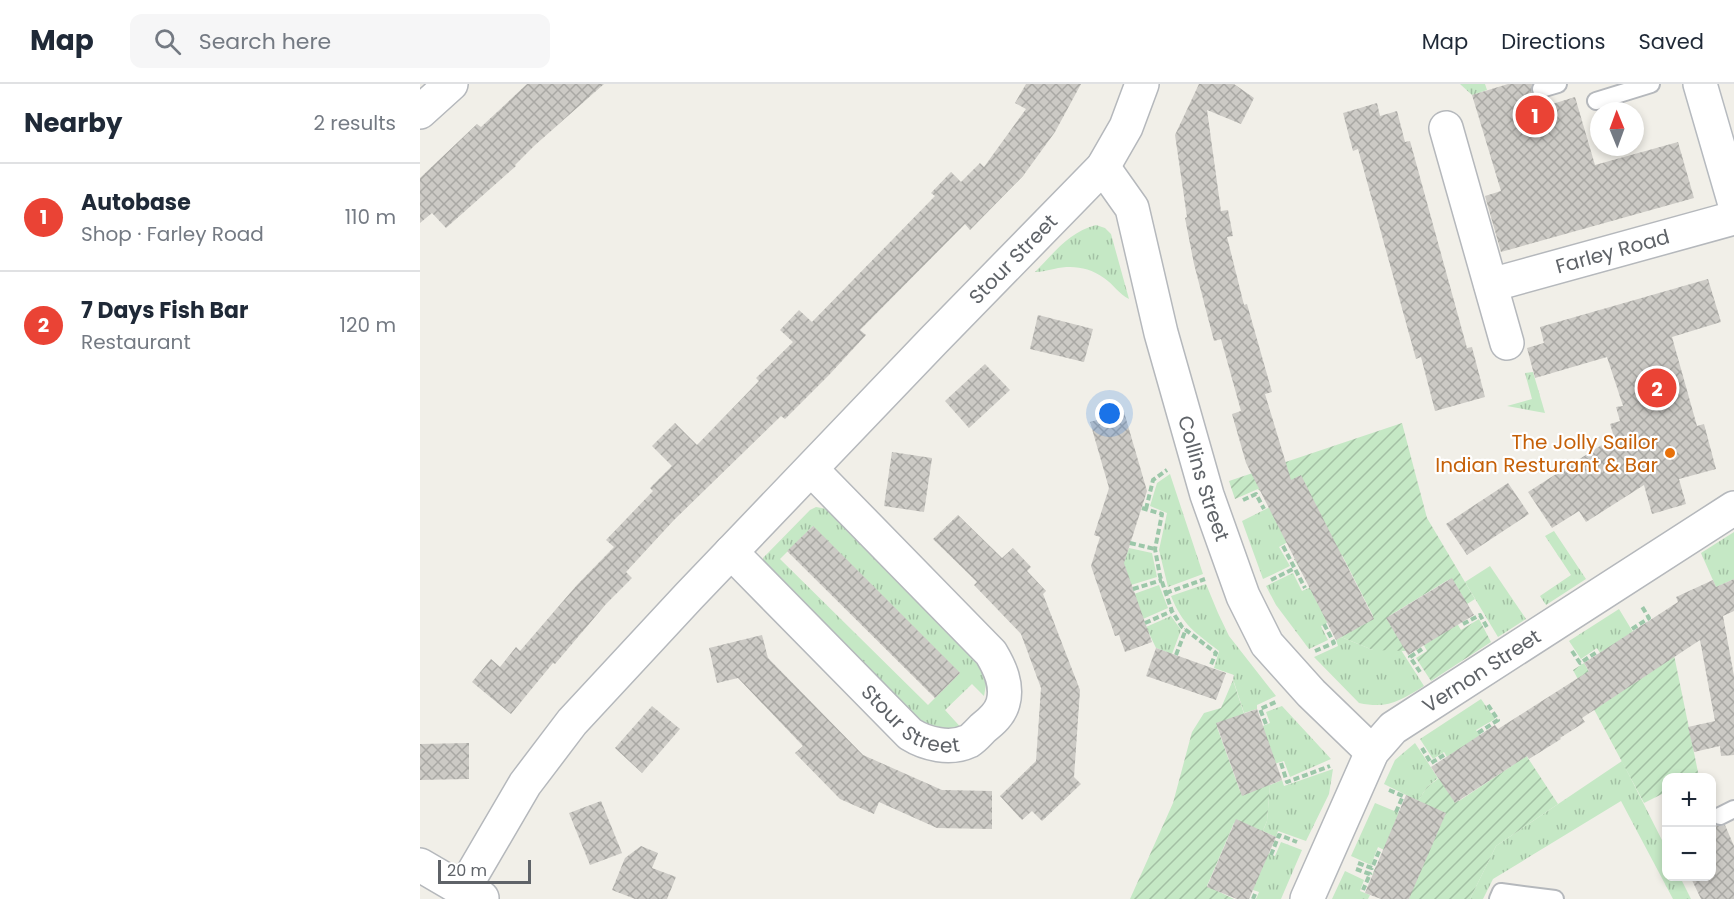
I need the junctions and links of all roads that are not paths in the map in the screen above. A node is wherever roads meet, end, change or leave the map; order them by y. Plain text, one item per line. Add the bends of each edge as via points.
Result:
1 (451, 84) edge
2 (1142, 84) edge
3 (1558, 84) edge
4 (1611, 84) edge
5 (1651, 84) edge
6 (1700, 84) edge
7 (1541, 89) dead end
8 (1629, 91) junction
9 (1596, 101) dead end
10 (420, 112) edge
11 (1446, 128) dead end
12 (1727, 147) edge
13 (1103, 167) junction
14 (1734, 201) edge
15 (1734, 218) edge
16 (1491, 285) junction
17 (1507, 343) dead end
18 (811, 469) junction
19 (1734, 508) edge
20 (732, 552) junction
21 (1372, 752) junction
22 (420, 865) edge
23 (473, 895) edge
24 (1307, 899) edge
25 (1498, 899) edge
26 (1555, 899) edge

1 - 10 street
2 - 13 street, Stour Street via 1126,127
3 - 7 lane
4 - 8 lane
5 - 8 lane
6 - 12 street
8 - 9 lane
11 - 16 street
12 - 14 street
13 - 18 street, Stour Street
13 - 21 street, Collins Street via 1131,208 1204,484 1243,596 1267,644
15 - 16 street, Farley Road
16 - 17 street
18 - 20 street, Stour Street
18 - 20 street, Stour Street via 991,653 1004,690 994,719 968,741 958,743 929,743 910,734
19 - 21 street, Vernon Street via 1393,728
20 - 23 street, Stour Street via 572,722 525,784
21 - 24 street, Vernon Street
22 - 23 street
25 - 26 lane via 1502,892

